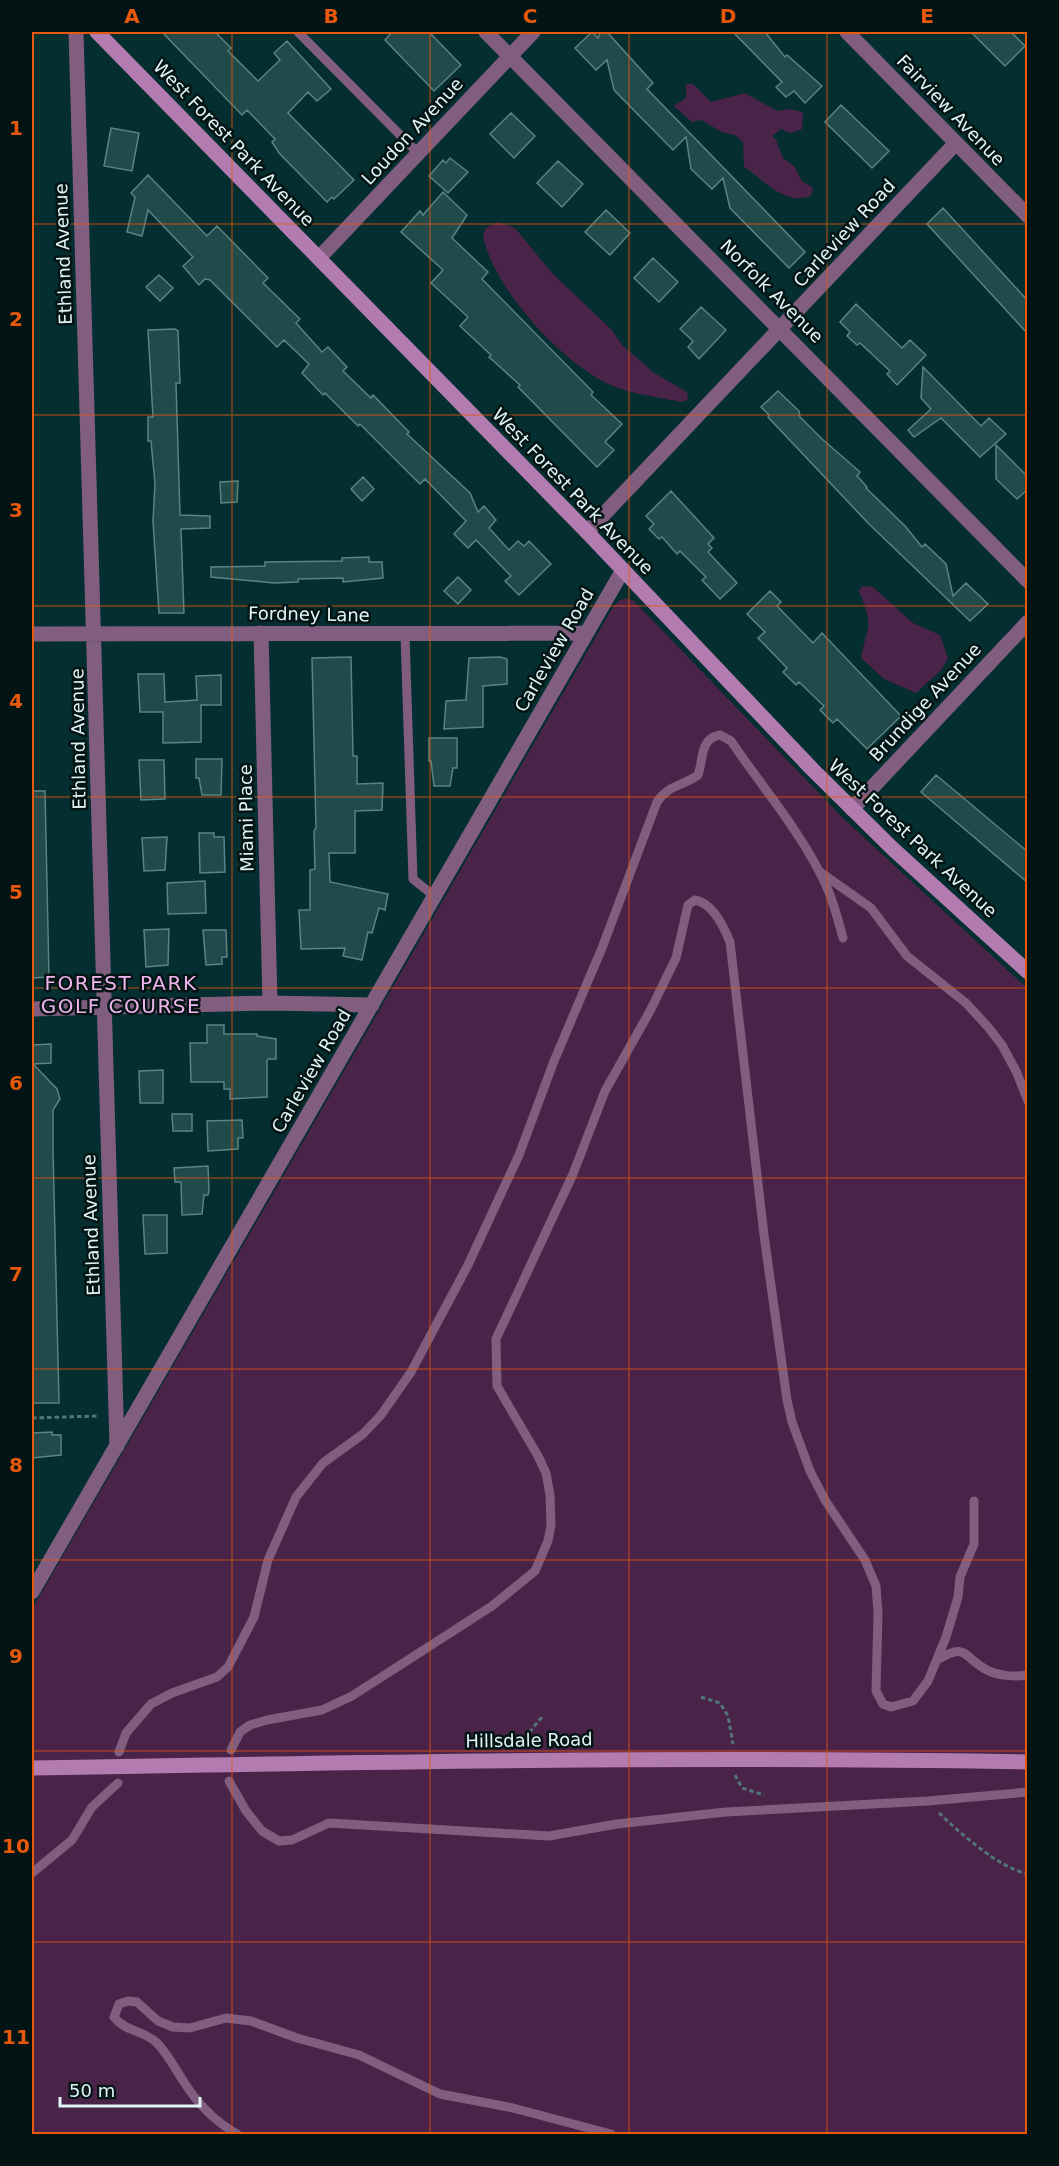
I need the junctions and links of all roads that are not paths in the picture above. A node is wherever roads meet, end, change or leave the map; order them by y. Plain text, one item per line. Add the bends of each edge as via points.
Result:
1 (76, 32) edge
2 (97, 32) edge
3 (298, 32) edge
4 (486, 32) edge
5 (533, 32) edge
6 (847, 32) edge
7 (510, 56) junction
8 (956, 143) junction
9 (418, 153) junction
10 (1028, 216) edge
11 (319, 258) junction
12 (781, 327) junction
13 (587, 532) junction
14 (622, 570) junction
15 (1028, 581) edge
16 (1028, 622) edge
17 (95, 633) junction
18 (261, 633) junction
19 (586, 633) junction
20 (32, 634) edge
21 (405, 635) junction
22 (852, 809) junction
23 (820, 872) junction
24 (434, 896) junction
25 (843, 938) dead end
26 (1028, 972) edge
27 (270, 1003) junction
28 (372, 1005) junction
29 (104, 1007) junction
30 (32, 1009) edge
31 (1028, 1101) edge
32 (117, 1446) junction
33 (974, 1501) dead end
34 (32, 1592) edge
35 (937, 1660) junction
36 (1028, 1675) edge
37 (231, 1750) dead end
38 (119, 1752) dead end
39 (1028, 1762) edge
40 (32, 1768) edge
41 (229, 1781) dead end
42 (118, 1783) dead end
43 (1028, 1792) edge
44 (32, 1873) edge
45 (237, 2134) edge
46 (611, 2134) edge

1 - 17 street, Ethland Avenue
2 - 11 main road, West Forest Park Avenue
3 - 9 lane
4 - 7 street, Norfolk Avenue
5 - 7 street, Loudon Avenue
6 - 8 street, Fairview Avenue
7 - 9 street, Loudon Avenue
7 - 12 street, Norfolk Avenue
8 - 10 street, Fairview Avenue
8 - 12 street, Carleview Road
9 - 11 street, Loudon Avenue
11 - 13 main road, West Forest Park Avenue
12 - 13 street, Carleview Road
12 - 15 street, Norfolk Avenue
13 - 14 main road, West Forest Park Avenue
14 - 19 street, Carleview Road
14 - 22 main road, West Forest Park Avenue
16 - 22 street, Brundige Avenue
17 - 18 street, Fordney Lane
17 - 20 street, Fordney Lane
17 - 29 street, Ethland Avenue
18 - 21 street, Fordney Lane
18 - 27 street, Miami Place
19 - 21 street, Fordney Lane
19 - 24 street, Carleview Road
21 - 24 lane via 413,879
22 - 26 main road, West Forest Park Avenue
23 - 25 lane
23 - 31 lane via 871,908 907,956 966,1003 988,1027 1002,1045
23 - 38 lane via 731,741 720,735 712,737 704,744 698,775 670,788 657,802 519,1155 468,1265 411,1372 381,1415 363,1434 323,1463 296,1497 268,1560 254,1617 228,1667 217,1677 151,1704 126,1733
24 - 28 street, Carleview Road
27 - 28 street
27 - 29 street
28 - 32 street, Carleview Road
29 - 30 street
29 - 32 street, Ethland Avenue
32 - 34 street, Carleview Road
33 - 35 lane via 974,1544 960,1577 958,1597
35 - 36 lane via 961,1650 986,1670 1015,1677
35 - 37 lane via 913,1701 891,1707 883,1704 876,1691 876,1586 865,1560 810,1470 787,1400 730,942 719,920 706,905 695,900 688,904 676,958 605,1091 564,1195 496,1339 495,1363 501,1395 546,1473 551,1525 544,1556 535,1571 508,1595 352,1696 322,1710 250,1725 240,1732
39 - 40 main road, Hillsdale Road via 602,1759
41 - 43 lane via 262,1831 279,1841 292,1840 329,1823 549,1836 726,1812
42 - 44 lane via 92,1807 72,1840
45 - 46 lane via 222,2126 204,2107 157,2042 119,2023 114,2016 119,2004 137,2002 158,2021 173,2027 190,2028 226,2018 251,2020 359,2055 440,2094

